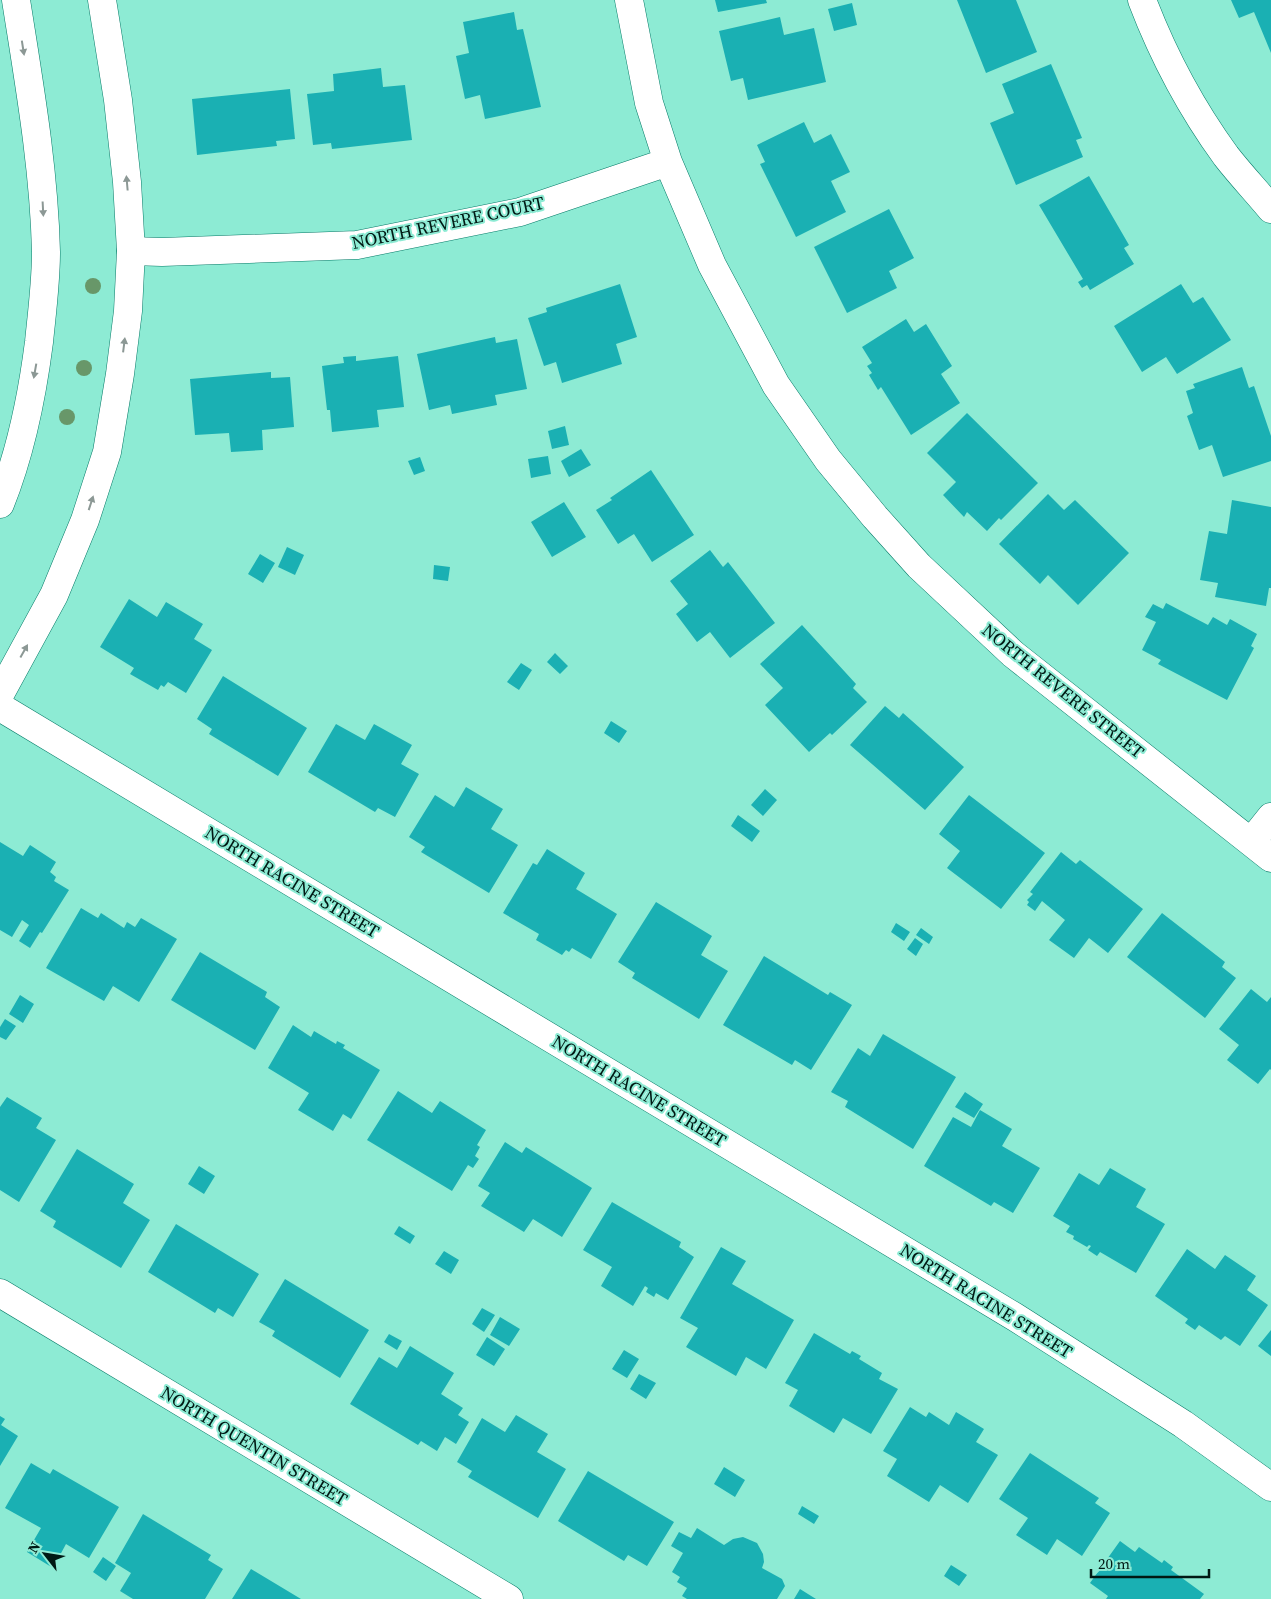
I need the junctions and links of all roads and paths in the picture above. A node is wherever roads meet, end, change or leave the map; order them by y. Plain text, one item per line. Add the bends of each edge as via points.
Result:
1 (16, 0) edge
2 (102, 0) edge
3 (629, 0) edge
4 (1142, 0) edge
5 (668, 162) junction
6 (1271, 209) edge
7 (131, 251) junction
8 (0, 504) edge
9 (0, 694) edge
10 (0, 707) edge
11 (1271, 816) edge
12 (1261, 850) edge
13 (0, 1293) edge
14 (1271, 1488) edge
15 (509, 1599) edge

1 -> 8 street via 33,111 46,252 44,304 24,432
7 -> 2 street via 119,109
3 - 5 street, NORTH REVERE STREET via 649,103
4 - 6 street via 1153,30 1187,98 1227,156
5 - 7 street, NORTH REVERE COURT via 520,212 357,245
5 - 12 street, NORTH REVERE STREET via 712,265 776,385 828,460 875,517 919,566 1013,654
9 -> 7 street via 54,595 85,520 107,452 128,311
10 - 14 street, NORTH RACINE STREET via 1015,1317 1183,1424
11 - 12 street
13 - 15 street, NORTH QUENTIN STREET

